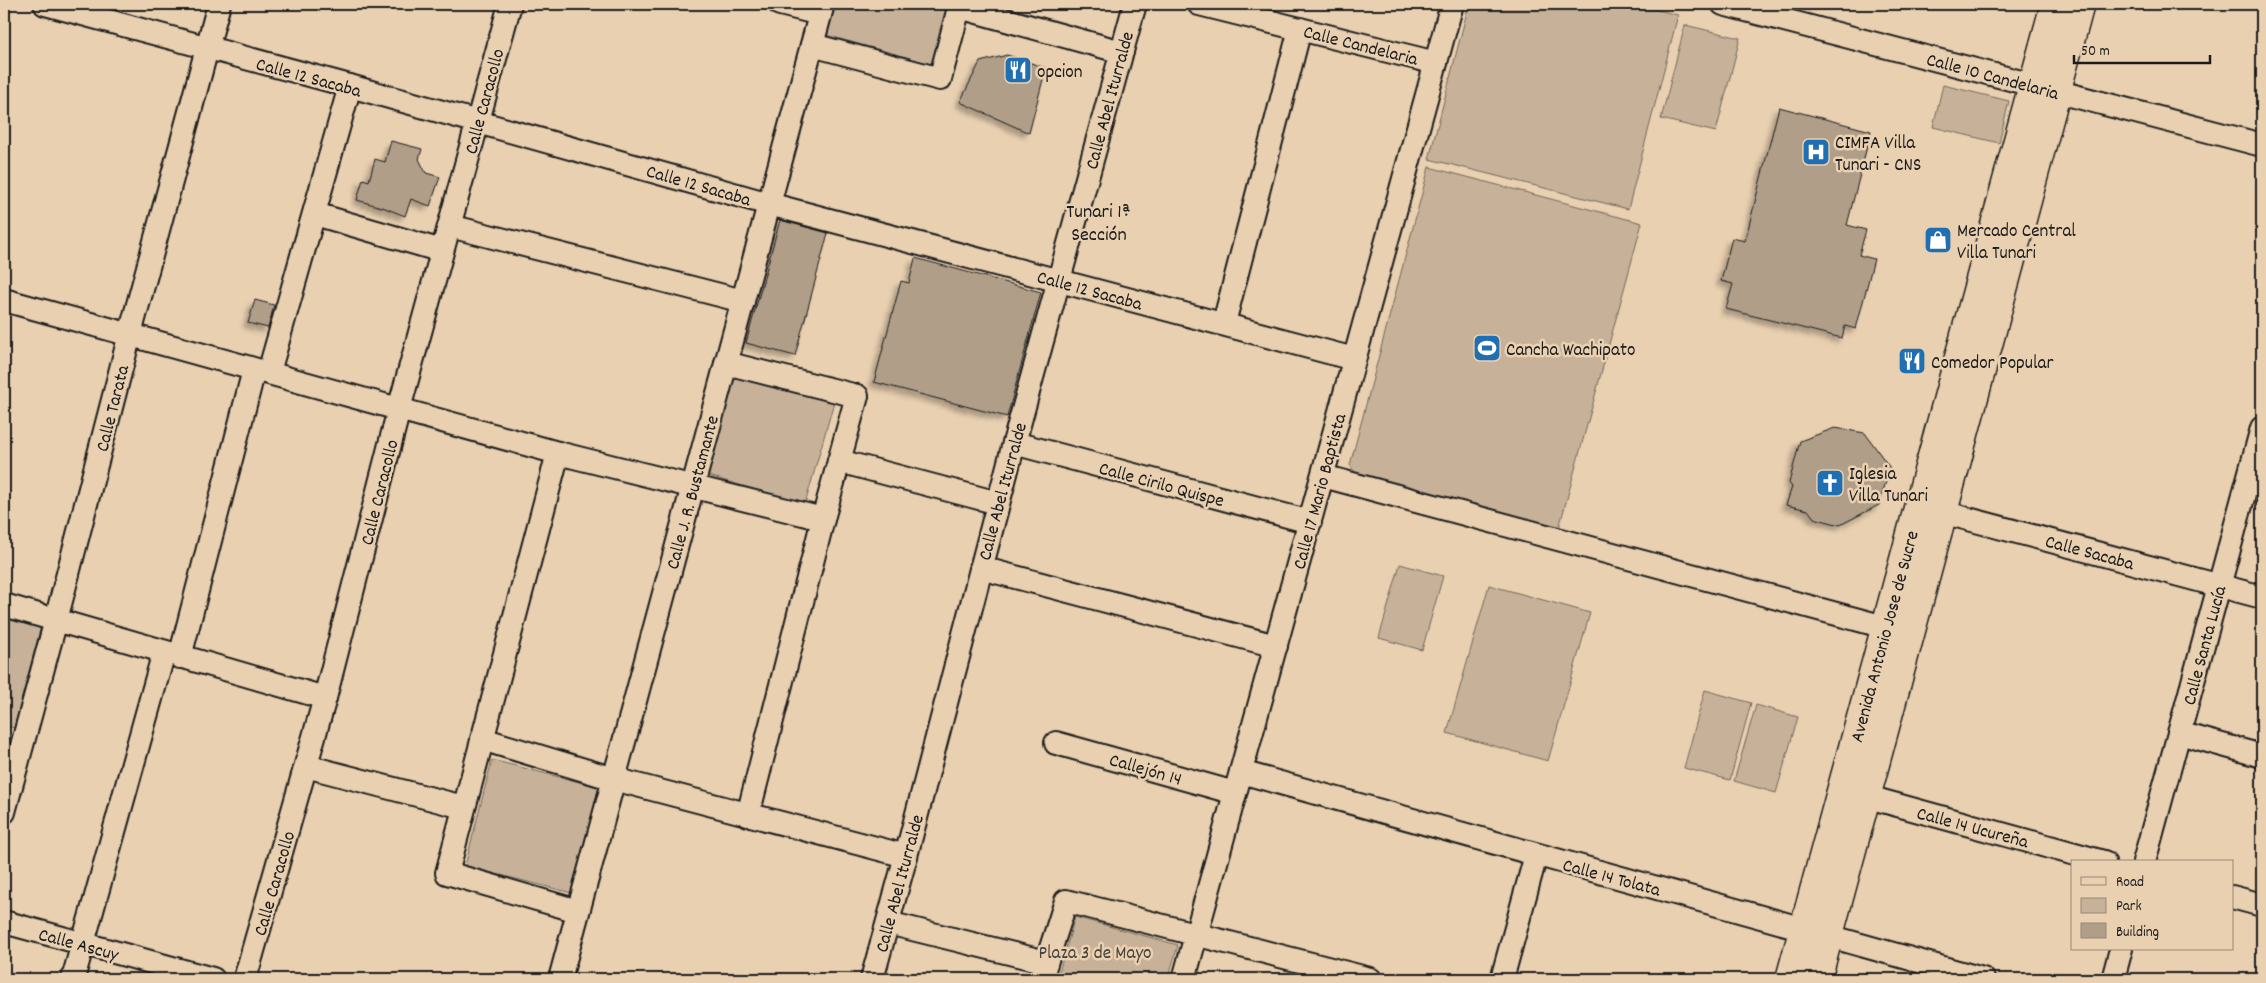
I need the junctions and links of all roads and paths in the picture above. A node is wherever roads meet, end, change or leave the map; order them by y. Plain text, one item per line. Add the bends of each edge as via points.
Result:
1 (45, 4) edge
2 (219, 4) edge
3 (510, 4) edge
4 (780, 4) edge
5 (1135, 4) edge
6 (1199, 4) edge
7 (1452, 4) edge
8 (1723, 4) edge
9 (2055, 4) edge
10 (2080, 4) edge
11 (959, 6) edge
12 (1755, 8) edge
13 (821, 9) edge
14 (1300, 30) junction
15 (812, 45) junction
16 (205, 48) junction
17 (1122, 52) junction
18 (1436, 63) junction
19 (350, 86) junction
20 (2044, 89) junction
21 (477, 121) junction
22 (2262, 145) edge
23 (769, 204) junction
24 (315, 214) junction
25 (450, 226) junction
26 (442, 252) junction
27 (1058, 280) junction
28 (4, 300) edge
29 (743, 301) junction
30 (1224, 323) junction
31 (130, 334) junction
32 (1354, 359) junction
33 (726, 363) junction
34 (261, 371) junction
35 (400, 409) junction
36 (2262, 428) edge
37 (1014, 443) junction
38 (558, 453) junction
39 (839, 462) junction
40 (1323, 476) junction
41 (693, 485) junction
42 (998, 503) junction
43 (1931, 508) junction
44 (823, 519) junction
45 (1310, 522) junction
46 (981, 568) junction
47 (2220, 586) junction
48 (2262, 597) edge
49 (4, 605) edge
50 (56, 620) junction
51 (1885, 627) junction
52 (1276, 646) junction
53 (172, 655) junction
54 (325, 698) junction
55 (2179, 733) junction
56 (482, 740) junction
57 (14, 741) edge
58 (1056, 742) dead end
59 (2262, 756) edge
60 (306, 766) junction
61 (614, 779) junction
62 (1238, 783) junction
63 (1854, 793) junction
64 (463, 807) junction
65 (4, 812) edge
66 (748, 814) junction
67 (1536, 855) junction
68 (906, 856) junction
69 (2097, 860) edge
70 (2145, 860) edge
71 (2234, 898) edge
72 (2262, 905) edge
73 (578, 911) junction
74 (4, 922) edge
75 (888, 922) junction
76 (1816, 933) junction
77 (1196, 935) junction
78 (84, 943) junction
79 (2121, 950) edge
80 (1044, 971) edge
81 (1341, 976) edge
82 (565, 978) edge
83 (74, 979) edge
84 (213, 979) edge
85 (245, 979) edge
86 (872, 979) edge
87 (1184, 979) edge
88 (1370, 979) edge
89 (1502, 979) edge
90 (1790, 979) edge
91 (1817, 979) edge
92 (1983, 979) edge
93 (2112, 979) edge

1 - 16 street, Calle 12 Sacaba
2 - 16 street, Calle Tarata
3 - 21 street, Calle Caracollo
4 - 13 street
5 - 17 street, Calle Abel Iturralde
6 - 14 street, Calle Candelaria
7 - 18 street, Calle 17 Mario Baptista
8 - 12 street, Calle 10 Candelaria
9 - 20 main road, Avenida Antonio Jose de Sucre
10 - 20 main road, Avenida Antonio Jose de Sucre
11 - 15 street via 940,79
11 - 17 street
12 - 20 street, Calle 10 Candelaria
13 - 15 street, Calle J. R. Bustamante
14 - 18 street, Calle Candelaria
14 - 30 street
15 - 23 street, Calle J. R. Bustamante
16 - 19 street, Calle 12 Sacaba
16 - 31 street, Calle Tarata
17 - 27 street, Calle Abel Iturralde
18 - 32 street, Calle 17 Mario Baptista
19 - 21 street, Calle 12 Sacaba
19 - 24 street
20 - 22 street, Calle 10 Candelaria
20 - 43 main road, Avenida Antonio Jose de Sucre
21 - 23 street, Calle 12 Sacaba
21 - 25 street, Calle Caracollo
23 - 27 street, Calle 12 Sacaba
23 - 29 street, Calle J. R. Bustamante
24 - 26 street
24 - 34 street
25 - 26 street, Calle Caracollo
25 - 29 street
26 - 35 street, Calle Caracollo
27 - 30 street, Calle 12 Sacaba
27 - 37 street, Calle Abel Iturralde
28 - 31 street
29 - 33 street, Calle J. R. Bustamante
30 - 32 street, Calle 12 Sacaba
31 - 34 street
31 - 50 street, Calle Tarata
32 - 40 street, Calle 17 Mario Baptista
33 - 39 street via 857,396
33 - 41 street, Calle J. R. Bustamante
34 - 35 street
34 - 53 street
35 - 38 street
35 - 54 street, Calle Caracollo
36 - 47 street, Calle Santa Lucía
37 - 42 street, Calle Abel Iturralde
37 - 45 street, Calle Cirilo Quispe
38 - 41 street
38 - 56 street
39 - 42 street
39 - 44 street
40 - 45 street, Calle 17 Mario Baptista
40 - 51 street
41 - 44 street
41 - 61 street, Calle J. R. Bustamante
42 - 46 street, Calle Abel Iturralde
43 - 47 street, Calle Sacaba
43 - 51 main road, Avenida Antonio Jose de Sucre
43 - 63 main road, Avenida Antonio Jose de Sucre
44 - 66 street
45 - 52 street, Calle 17 Mario Baptista
46 - 52 street
46 - 68 street, Calle Abel Iturralde
47 - 48 street, Calle Sacaba
47 - 55 street, Calle Santa Lucía
49 - 50 street
50 - 53 street
50 - 57 street, Calle Tarata
51 - 63 main road, Avenida Antonio Jose de Sucre
52 - 62 street, Calle 17 Mario Baptista
53 - 54 street
53 - 78 street
54 - 60 street, Calle Caracollo
55 - 59 street
55 - 70 street, Calle Santa Lucía
56 - 61 street
56 - 64 street
57 - 65 street, Calle Tarata
58 - 62 street, Callejón 14
60 - 64 street
60 - 85 street, Calle Caracollo
61 - 66 street
61 - 73 street, Calle J. R. Bustamante
62 - 67 street, Calle 14 Tolata
62 - 77 street, Calle 17 Mario Baptista
63 - 69 street, Calle 14 Ucureña
63 - 76 main road, Avenida Antonio Jose de Sucre
64 - 73 street via 447,873
66 - 68 street
67 - 76 street, Calle 14 Tolata
67 - 89 street
68 - 75 street, Calle Abel Iturralde
71 - 72 street
73 - 82 street, Calle J. R. Bustamante
74 - 78 street, Calle Ascuy
75 - 80 street
75 - 86 street, Calle Abel Iturralde
76 - 90 main road, Avenida Antonio Jose de Sucre
76 - 91 main road, Avenida Antonio Jose de Sucre
76 - 92 street, Calle 14 Tolata
77 - 80 street via 1066,901
77 - 81 street
77 - 87 street, Calle 17 Mario Baptista
78 - 83 street
78 - 84 street, Calle Ascuy
79 - 93 street
81 - 88 street

